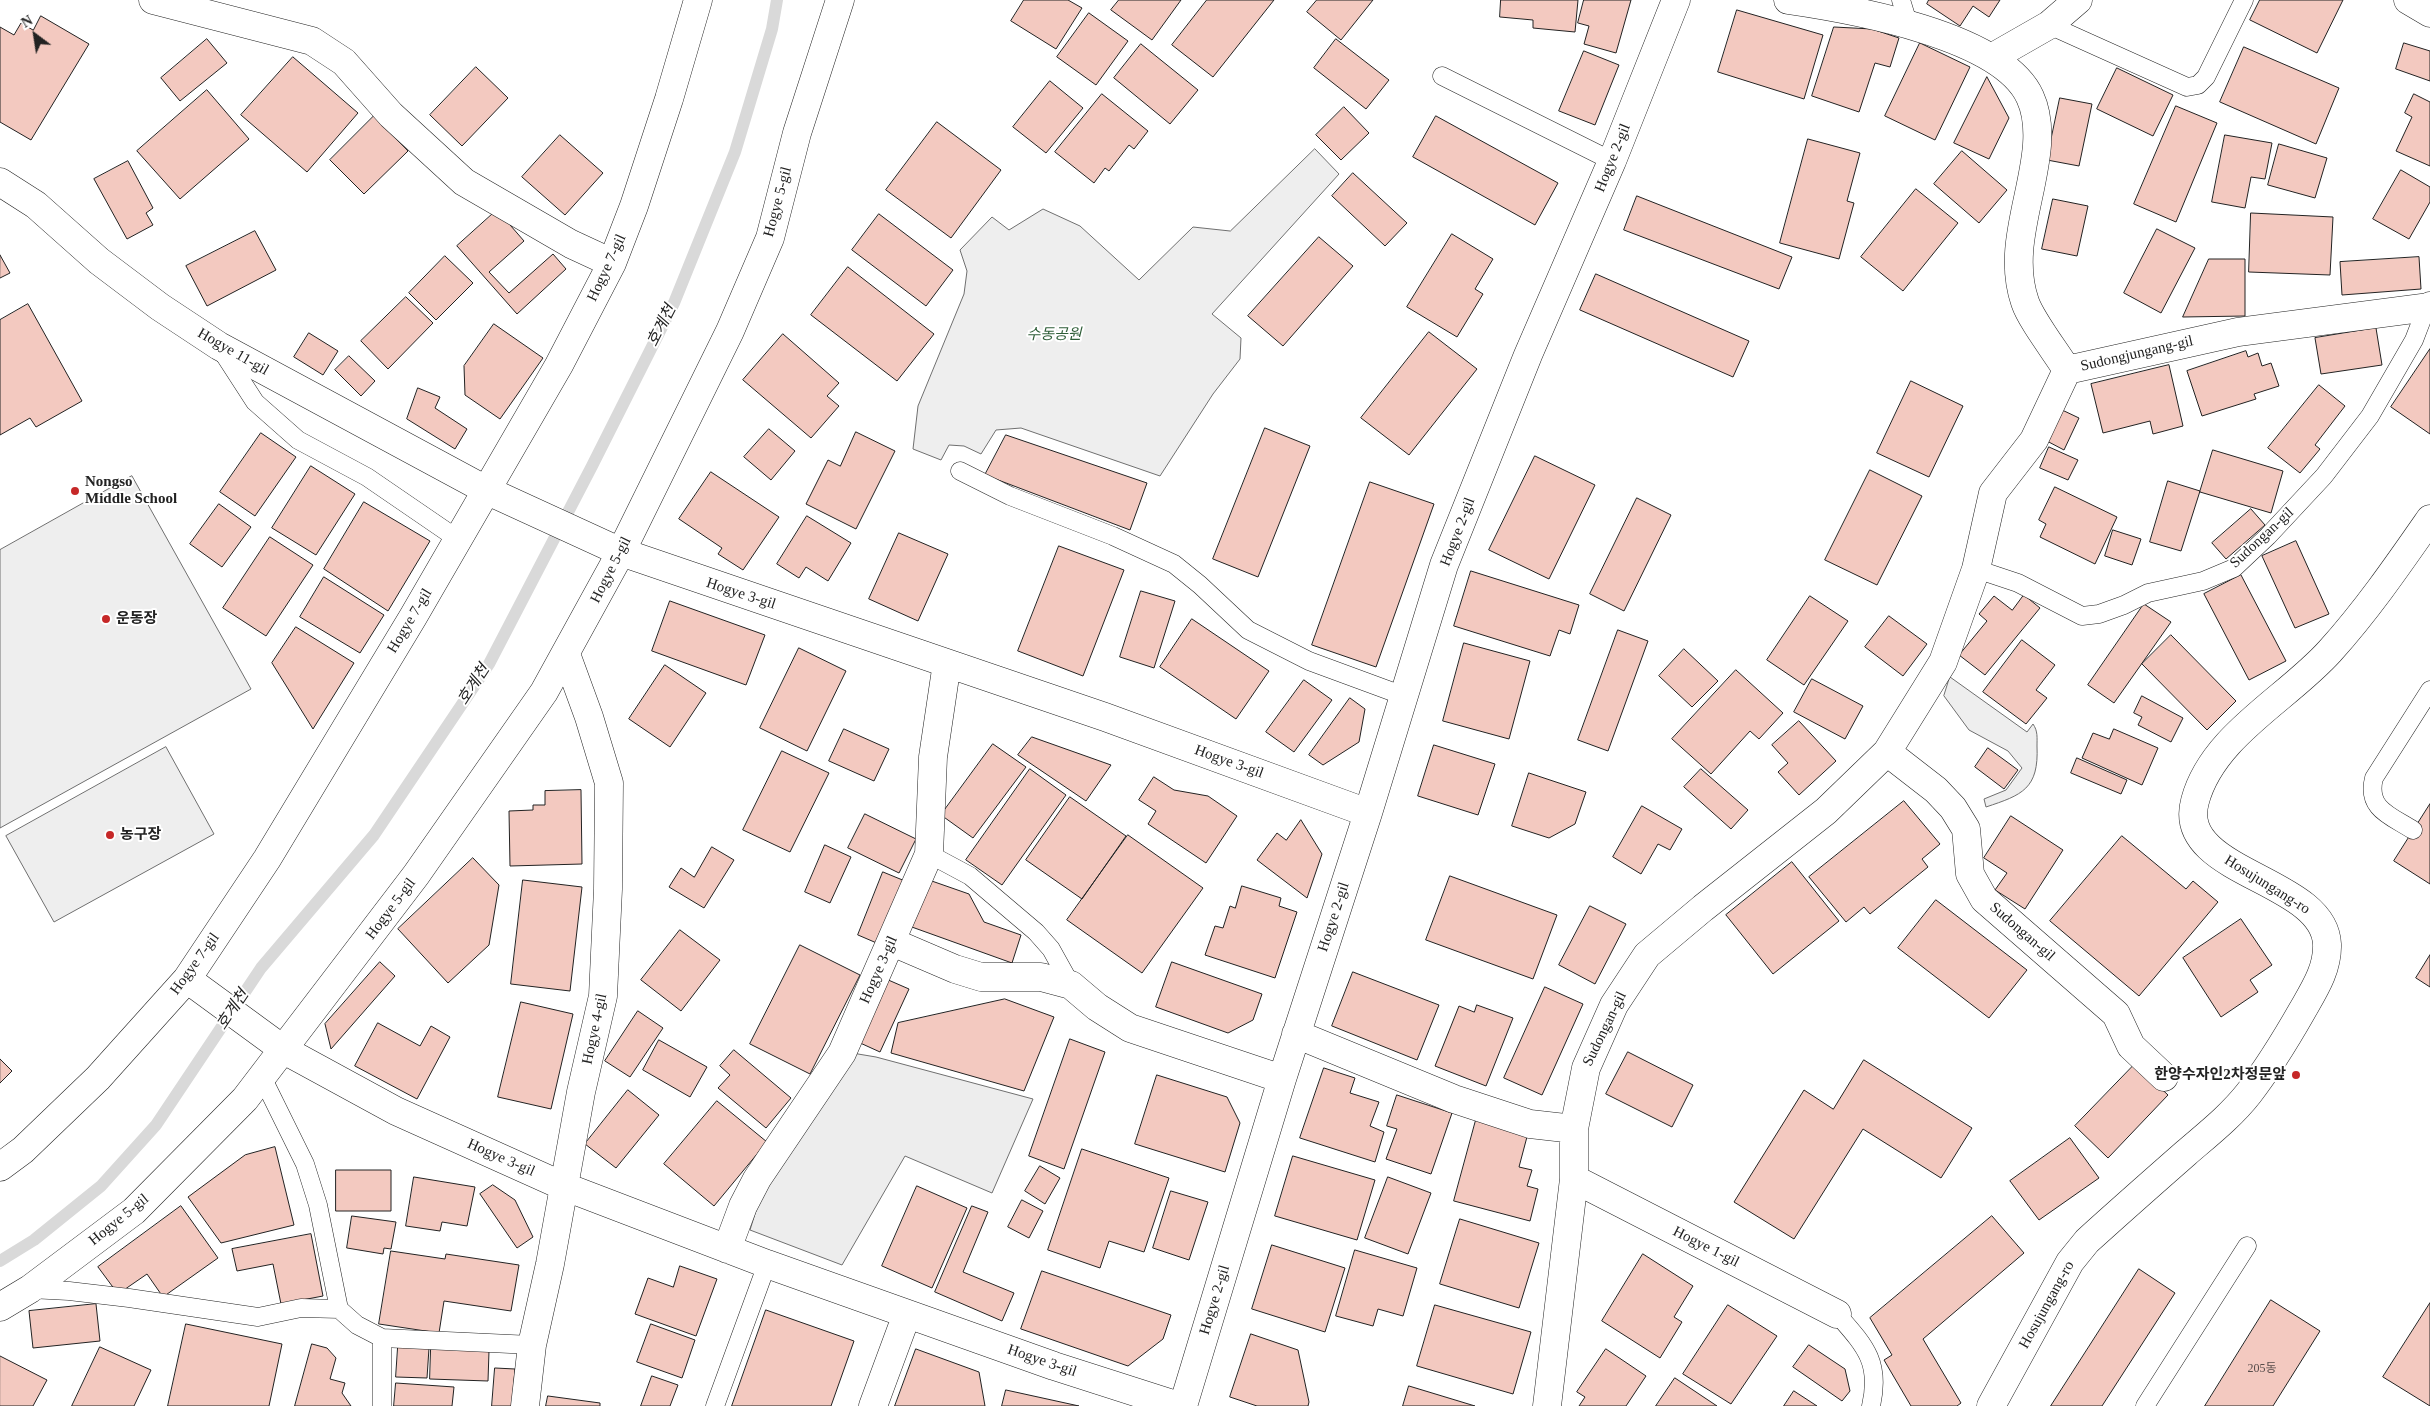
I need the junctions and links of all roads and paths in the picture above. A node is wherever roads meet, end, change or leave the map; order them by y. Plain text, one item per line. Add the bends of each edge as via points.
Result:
1 (153, 0) edge
2 (698, 0) edge
3 (840, 0) edge
4 (1676, 0) edge
5 (1788, 0) edge
6 (2078, 0) edge
7 (2244, 0) edge
8 (2408, 0) edge
9 (1904, 11) edge
10 (2430, 13) edge
11 (2049, 25) junction
12 (1993, 57) junction
13 (1442, 76) dead end
14 (1612, 161) junction
15 (0, 182) edge
16 (612, 263) junction
17 (2429, 303) edge
18 (219, 346) junction
19 (2067, 370) junction
20 (960, 471) dead end
21 (488, 491) junction
22 (523, 507) joint
23 (2430, 519) edge
24 (458, 540) junction
25 (621, 552) junction
26 (1976, 569) junction
27 (566, 654) junction
28 (947, 663) junction
29 (2430, 690) edge
30 (1404, 696) junction
31 (1887, 752) junction
32 (1368, 813) junction
33 (2413, 830) dead end
34 (929, 854) junction
35 (892, 942) junction
36 (1071, 985) junction
37 (198, 987) junction
38 (1296, 1034) junction
39 (284, 1050) junction
40 (262, 1076) junction
41 (2164, 1076) dead end
42 (1282, 1079) junction
43 (1574, 1129) junction
44 (0, 1167) edge
45 (1574, 1179) junction
46 (562, 1186) junction
47 (2246, 1246) dead end
48 (727, 1249) junction
49 (767, 1264) junction
50 (30, 1289) junction
51 (0, 1307) edge
52 (339, 1308) junction
53 (907, 1314) junction
54 (1837, 1314) joint
55 (382, 1338) junction
56 (532, 1345) junction
57 (382, 1406) edge
58 (525, 1406) edge
59 (715, 1406) edge
60 (873, 1406) edge
61 (1179, 1406) edge
62 (1183, 1406) edge
63 (1547, 1406) edge
64 (1870, 1406) edge
65 (1991, 1406) edge
66 (2145, 1406) edge

1 - 16 street via 312,41 344,62 391,115 464,182 570,244
2 - 16 street, Hogye 7-gil via 634,206
3 - 25 street, Hogye 5-gil via 797,133 770,238 730,331
4 - 14 street, Hogye 2-gil
5 - 9 street, Sudongjungang-gil
6 - 11 street
7 - 11 lane via 2206,77 2198,85 2187,87
8 - 10 street
9 - 12 street, Sudongjungang-gil
11 - 12 street
12 - 19 street, Sudongjungang-gil via 2014,74 2030,96 2037,119 2037,146 2021,232 2018,268 2025,303
13 - 14 lane
14 - 30 street, Hogye 2-gil via 1528,355 1444,565
15 - 18 street, Hogye 11-gil via 36,205 129,284
16 - 21 street, Hogye 7-gil
17 - 19 street, Sudongjungang-gil via 2238,332
17 - 26 lane, Sudongan-gil via 2414,340 2370,416 2324,476 2234,568 2204,581 2148,593 2099,614 2082,616 2018,583
18 - 21 street, Hogye 11-gil
18 - 24 lane via 255,402 298,440 367,477
19 - 26 street, Sudongan-gil via 2034,440 1993,493
20 - 30 lane via 1010,496 1174,564 1248,630 1309,661
21 - 22 street, Hogye 11-gil
21 - 24 street, Hogye 7-gil
22 - 25 street, Hogye 3-gil
23 - 65 street, Hosujungang-ro via 2378,594 2329,653 2249,723 2220,754 2203,777 2194,803 2194,824 2208,847 2308,908 2322,923 2327,942 2325,967 2313,993 2248,1094 2223,1121 2087,1240 2070,1262
24 - 37 street, Hogye 7-gil via 267,859
25 - 27 street, Hogye 5-gil
25 - 28 street, Hogye 3-gil
26 - 31 street, Sudongan-gil via 1943,662
27 - 39 street, Hogye 5-gil via 544,692 466,805
27 - 46 street, Hogye 4-gil via 608,783 608,890 603,996
28 - 32 street, Hogye 3-gil
28 - 34 street, Hogye 3-gil via 933,757
29 - 33 lane via 2374,778 2370,791 2383,812
30 - 32 street, Hogye 2-gil
31 - 41 street, Sudongan-gil via 1936,790 1953,808 1966,829 1970,874 1984,898 2116,1014 2131,1046
31 - 43 street, Sudongan-gil via 1826,811 1647,955 1614,1005 1586,1068
32 - 38 street, Hogye 2-gil
34 - 35 street, Hogye 3-gil
34 - 36 lane via 970,876 1036,932
35 - 36 street via 981,977 1041,977
35 - 48 street, Hogye 3-gil via 842,1053 757,1179
36 - 42 street via 1130,1028
37 - 39 street, Hogye 3-gil
37 - 44 street, Hogye 7-gil via 23,1150
38 - 42 street, Hogye 2-gil
38 - 43 street via 1454,1099 1530,1124
39 - 40 street, Hogye 5-gil
39 - 46 street, Hogye 3-gil via 396,1111
40 - 50 street, Hogye 5-gil via 245,1099 134,1211
40 - 52 lane via 304,1164 318,1205
42 - 62 street, Hogye 2-gil
43 - 45 street
45 - 54 street, Hogye 1-gil
45 - 63 street
46 - 48 street, Hogye 3-gil
46 - 56 street, Hogye 4-gil via 550,1264
47 - 66 lane
48 - 49 street, Hogye 3-gil
49 - 53 street, Hogye 3-gil
49 - 59 lane
50 - 51 street, Hogye 5-gil
50 - 52 lane via 69,1290 258,1317 302,1308
52 - 55 lane via 357,1325
53 - 60 street
53 - 61 street, Hogye 3-gil
54 - 64 lane via 1855,1334 1872,1362 1876,1384
55 - 56 lane
55 - 57 lane
56 - 58 street, Hogye 4-gil

